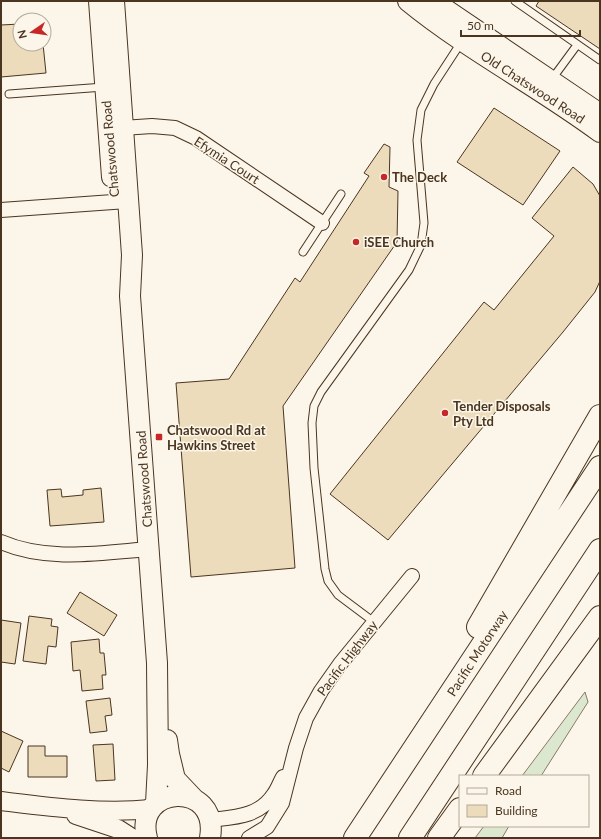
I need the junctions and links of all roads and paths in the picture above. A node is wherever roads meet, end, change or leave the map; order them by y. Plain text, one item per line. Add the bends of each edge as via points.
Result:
1 (99, 1) edge
2 (114, 1) edge
3 (408, 1) edge
4 (433, 1) edge
5 (517, 2) edge
6 (462, 41) junction
7 (577, 45) junction
8 (600, 60) edge
9 (550, 81) junction
10 (104, 87) junction
11 (9, 94) dead end
12 (600, 114) edge
13 (122, 128) junction
14 (600, 132) edge
15 (341, 194) dead end
16 (121, 202) junction
17 (1, 210) edge
18 (322, 223) junction
19 (303, 252) dead end
20 (600, 416) edge
21 (600, 467) edge
22 (1, 542) edge
23 (149, 549) junction
24 (600, 550) edge
25 (412, 576) dead end
26 (600, 618) edge
27 (374, 622) junction
28 (157, 663) junction
29 (296, 748) junction
30 (485, 775) edge
31 (394, 779) junction
32 (194, 799) junction
33 (1, 801) edge
34 (154, 806) junction
35 (55, 808) junction
36 (459, 810) edge
37 (210, 829) edge
38 (132, 838) edge
39 (147, 838) edge
40 (249, 838) edge
41 (355, 838) edge
42 (410, 838) edge
43 (439, 838) edge

1 - 10 main road, Chatswood Road
2 - 13 main road, Chatswood Road
3 - 6 main road, Old Chatswood Road
4 - 9 main road, Old Chatswood Road
5 - 7 lane
6 - 14 main road, Old Chatswood Road
6 - 27 lane via 434,84 421,110 417,140 424,223 421,245 408,270 321,392 314,406 314,468 328,581 338,595
7 - 8 lane
7 - 9 lane
9 - 12 main road, Old Chatswood Road
10 - 11 lane
10 - 16 main road, Chatswood Road
13 - 16 main road, Chatswood Road
13 - 18 street, Efymia Court via 175,128 196,138
15 - 18 lane
16 - 17 street
16 - 23 main road, Chatswood Road via 120,256 130,296
18 - 19 lane
20 - 31 highway
21 - 31 highway, Pacific Motorway
22 - 23 street via 13,547 68,555
23 - 28 main road, Chatswood Road
24 - 42 highway
25 - 27 street, Pacific Highway
26 - 30 highway
27 - 29 street, Pacific Highway via 321,691 306,718
28 - 32 main road, Chatswood Road via 169,754 175,779
28 - 34 main road, Chatswood Road via 158,765
29 - 37 street, Pacific Highway via 274,794 259,810
29 - 40 street, Pacific Highway via 282,803 267,827
31 - 41 highway, Pacific Motorway
32 - 34 main road via 175,795
32 - 37 main road, Chatswood Road via 207,812
33 - 35 street
34 - 35 street via 129,811
34 - 39 main road, Chatswood Road via 146,818
35 - 38 street via 118,829
36 - 43 highway

